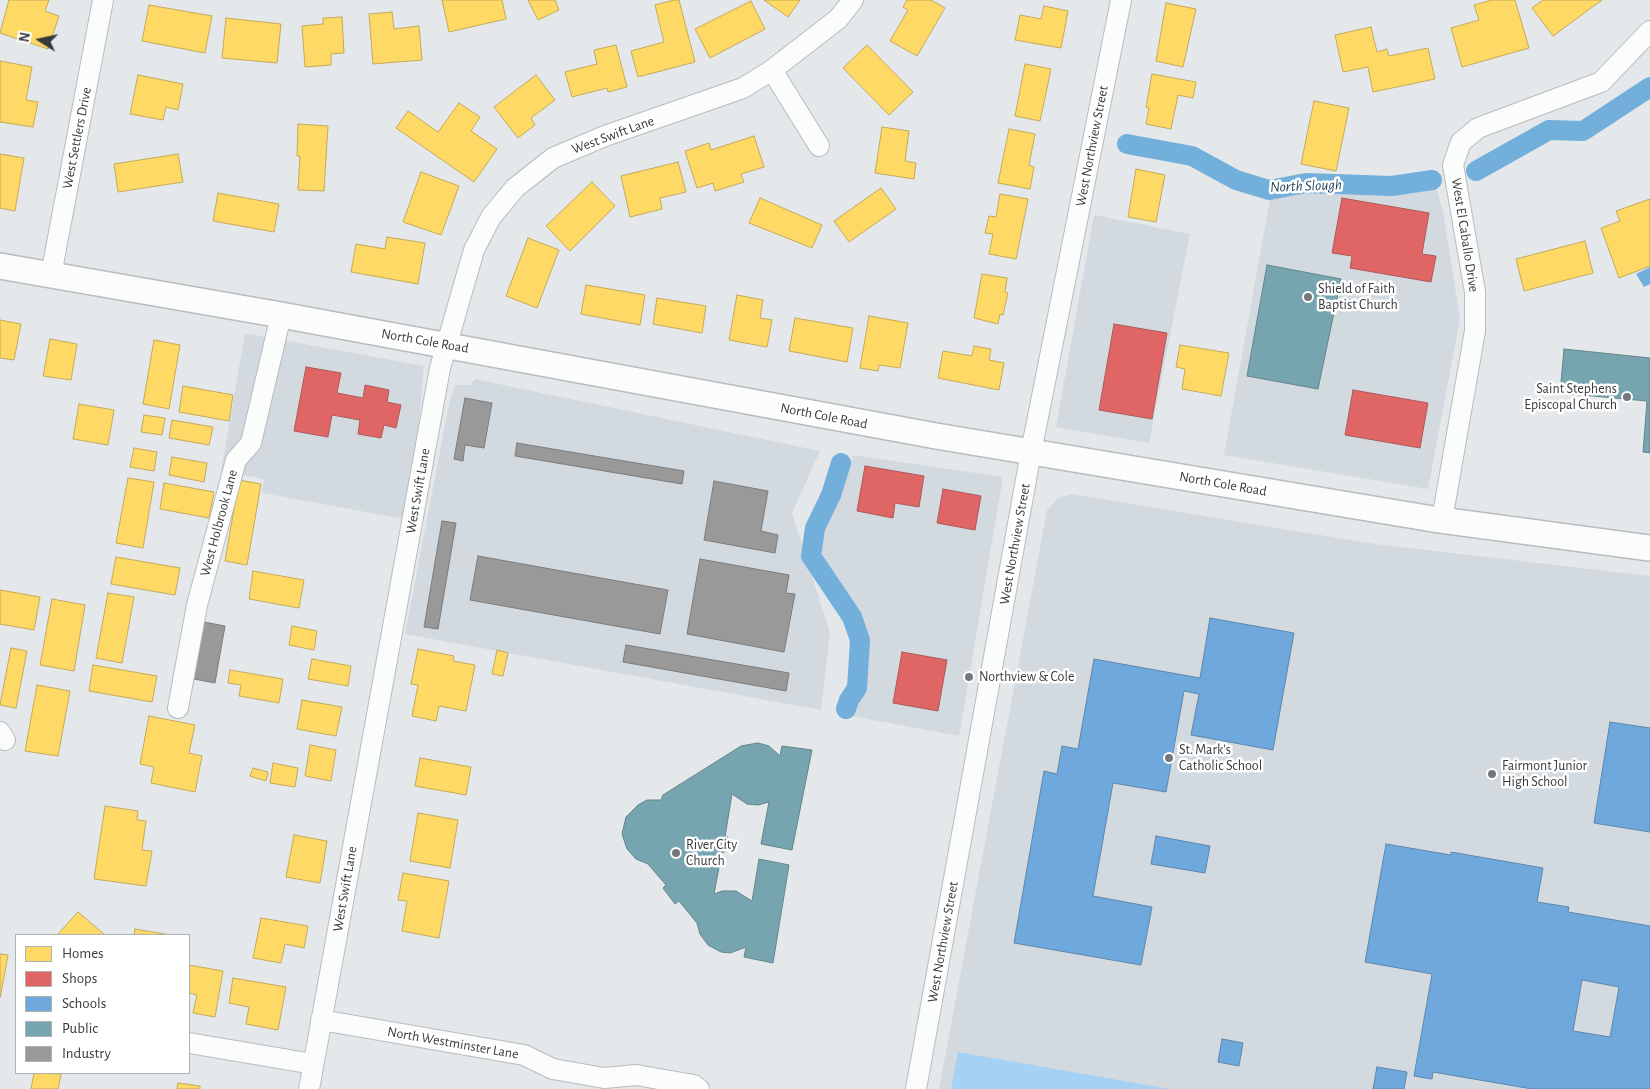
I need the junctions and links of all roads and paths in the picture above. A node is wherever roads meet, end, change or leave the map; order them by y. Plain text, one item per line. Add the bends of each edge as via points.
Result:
1 (104, 0) edge
2 (853, 0) edge
3 (1121, 0) edge
4 (1650, 31) edge
5 (772, 70) junction
6 (819, 146) dead end
7 (0, 266) edge
8 (51, 275) junction
9 (281, 315) junction
10 (447, 345) junction
11 (1031, 452) junction
12 (1442, 520) junction
13 (1650, 548) edge
14 (178, 708) dead end
15 (321, 1020) junction
16 (190, 1043) edge
17 (314, 1064) junction
18 (309, 1089) edge
19 (699, 1089) edge
20 (916, 1089) edge

1 - 8 street, West Settlers Drive
2 - 5 street, West Swift Lane via 838,19
3 - 11 street, West Northview Street
4 - 12 street, West El Caballo Drive via 1601,82 1478,128 1461,142 1453,165 1475,292 1475,332
5 - 6 street
5 - 10 street, West Swift Lane via 743,88 552,158 515,188 491,217 474,250
7 - 8 main road, North Cole Road
8 - 9 main road, North Cole Road
9 - 10 main road, North Cole Road
9 - 14 street, West Holbrook Lane via 251,443 236,460 197,605
10 - 11 main road, North Cole Road
10 - 15 street, West Swift Lane via 440,368
11 - 12 main road, North Cole Road
11 - 20 street, West Northview Street
12 - 13 main road, North Cole Road
15 - 17 street, West Swift Lane
15 - 19 street, North Westminster Lane via 524,1055 554,1068 604,1078 636,1075 694,1085
16 - 17 street
17 - 18 street, West Swift Lane

